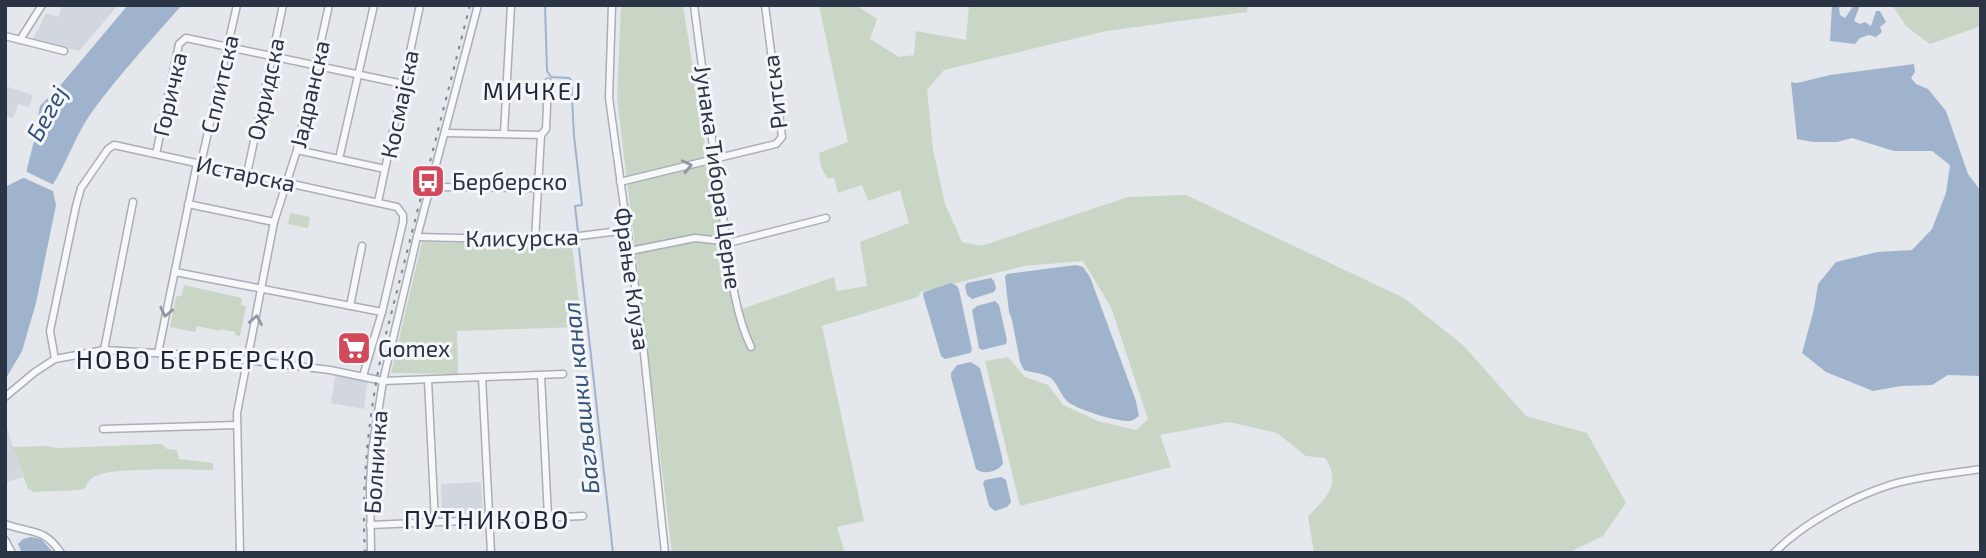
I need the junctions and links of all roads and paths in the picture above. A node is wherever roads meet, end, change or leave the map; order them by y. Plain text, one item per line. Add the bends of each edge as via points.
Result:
1 (42, 5) edge
2 (237, 5) edge
3 (283, 5) edge
4 (329, 5) edge
5 (374, 5) edge
6 (421, 5) edge
7 (478, 5) edge
8 (511, 5) edge
9 (612, 5) edge
10 (694, 5) edge
11 (765, 5) edge
12 (5, 36) edge
13 (20, 40) junction
14 (228, 47) junction
15 (64, 51) dead end
16 (272, 56) junction
17 (316, 66) junction
18 (358, 75) junction
19 (548, 82) dead end
20 (403, 84) junction
21 (445, 133) junction
22 (504, 134) junction
23 (541, 135) junction
24 (297, 150) junction
25 (156, 154) junction
26 (339, 159) junction
27 (715, 159) junction
28 (199, 163) junction
29 (385, 169) junction
30 (247, 173) junction
31 (620, 181) junction
32 (287, 182) junction
33 (430, 187) junction
34 (538, 188) junction
35 (133, 202) dead end
36 (378, 202) junction
37 (188, 204) junction
38 (826, 218) dead end
39 (274, 222) junction
40 (627, 230) junction
41 (417, 237) junction
42 (535, 240) junction
43 (726, 242) junction
44 (362, 246) dead end
45 (630, 251) junction
46 (175, 272) junction
47 (261, 288) junction
48 (350, 306) junction
49 (382, 312) junction
50 (751, 347) dead end
51 (104, 350) junction
52 (158, 353) junction
53 (55, 359) junction
54 (248, 360) junction
55 (563, 374) dead end
56 (541, 375) junction
57 (363, 376) junction
58 (482, 377) junction
59 (428, 380) junction
60 (383, 381) junction
61 (5, 397) edge
62 (237, 425) junction
63 (103, 429) dead end
64 (1981, 469) edge
65 (583, 516) dead end
66 (548, 517) junction
67 (489, 520) junction
68 (435, 522) junction
69 (5, 524) edge
70 (370, 525) junction
71 (16, 528) junction
72 (5, 538) edge
73 (12, 553) edge
74 (61, 553) edge
75 (240, 553) edge
76 (371, 553) edge
77 (491, 553) edge
78 (666, 553) edge
79 (1774, 553) edge

1 - 13 street
2 - 14 street, Сплитска
3 - 16 street, Охридска
4 - 17 street, Јадранска
5 - 18 street
6 - 20 street, Космајска
7 - 21 street, Болничка
8 - 22 street
9 - 31 street, Фрање Клуза via 609,99
10 - 27 street, Јунака Тибора Церне
11 - 27 street, Ритска via 782,137 776,144
12 - 13 street
13 - 15 street
14 - 16 street
14 - 25 street, Горичка via 188,38 179,44
14 - 28 street, Сплитска
16 - 17 street
16 - 30 street, Охридска
17 - 18 street
17 - 24 street, Јадранска
18 - 20 street
18 - 26 street
19 - 23 street via 546,129
20 - 29 street, Космајска
21 - 22 street
21 - 33 street, Болничка
22 - 23 street
23 - 34 street
24 - 26 street
24 - 32 street, Јадранска
25 - 28 street, Истарска
25 - 53 street, Истарска via 114,145 81,188 50,331
26 - 29 street
31 -> 27 street, Ритска
27 - 43 street, Јунака Тибора Церне
28 - 30 street, Истарска
28 - 37 street, Сплитска
29 - 36 street, Космајска
30 - 32 street, Истарска
31 - 40 street, Фрање Клуза
32 - 36 street, Истарска
32 - 39 street, Јадранска
33 - 34 street
33 - 41 street, Болничка
34 - 42 street
35 - 51 street
36 - 49 street via 397,207 403,219
37 - 39 street
37 - 46 street, Сплитска
38 - 43 street
39 - 47 street, Јадранска
40 - 42 street, Клисурска
40 - 45 street, Фрање Клуза
41 - 42 street, Клисурска
41 - 60 street, Болничка
43 - 45 street via 695,238
43 - 50 street, Јунака Тибора Церне
44 - 48 street
45 - 78 street, Фрање Клуза
46 - 47 street
46 -> 52 street, Сплитска
47 - 48 street
54 -> 47 street, Јадранска
48 - 49 street
49 - 57 street
51 - 52 street
51 - 53 street
52 - 54 street
53 - 61 street
54 - 57 street
54 - 62 street, Јадранска
55 - 56 street
56 - 58 street
56 - 66 street
57 - 60 street
58 - 59 street
58 - 67 street
59 - 60 street
59 - 68 street
60 - 70 street, Болничка via 372,443
62 - 63 street
62 - 75 street, Јадранска
64 - 79 street via 1916,479 1871,492 1806,526
65 - 66 street
66 - 67 street
67 - 68 street
67 - 77 street
68 - 70 street
69 - 71 street
70 - 76 street, Болничка
71 - 72 street
71 - 74 street via 40,532
72 - 73 street

